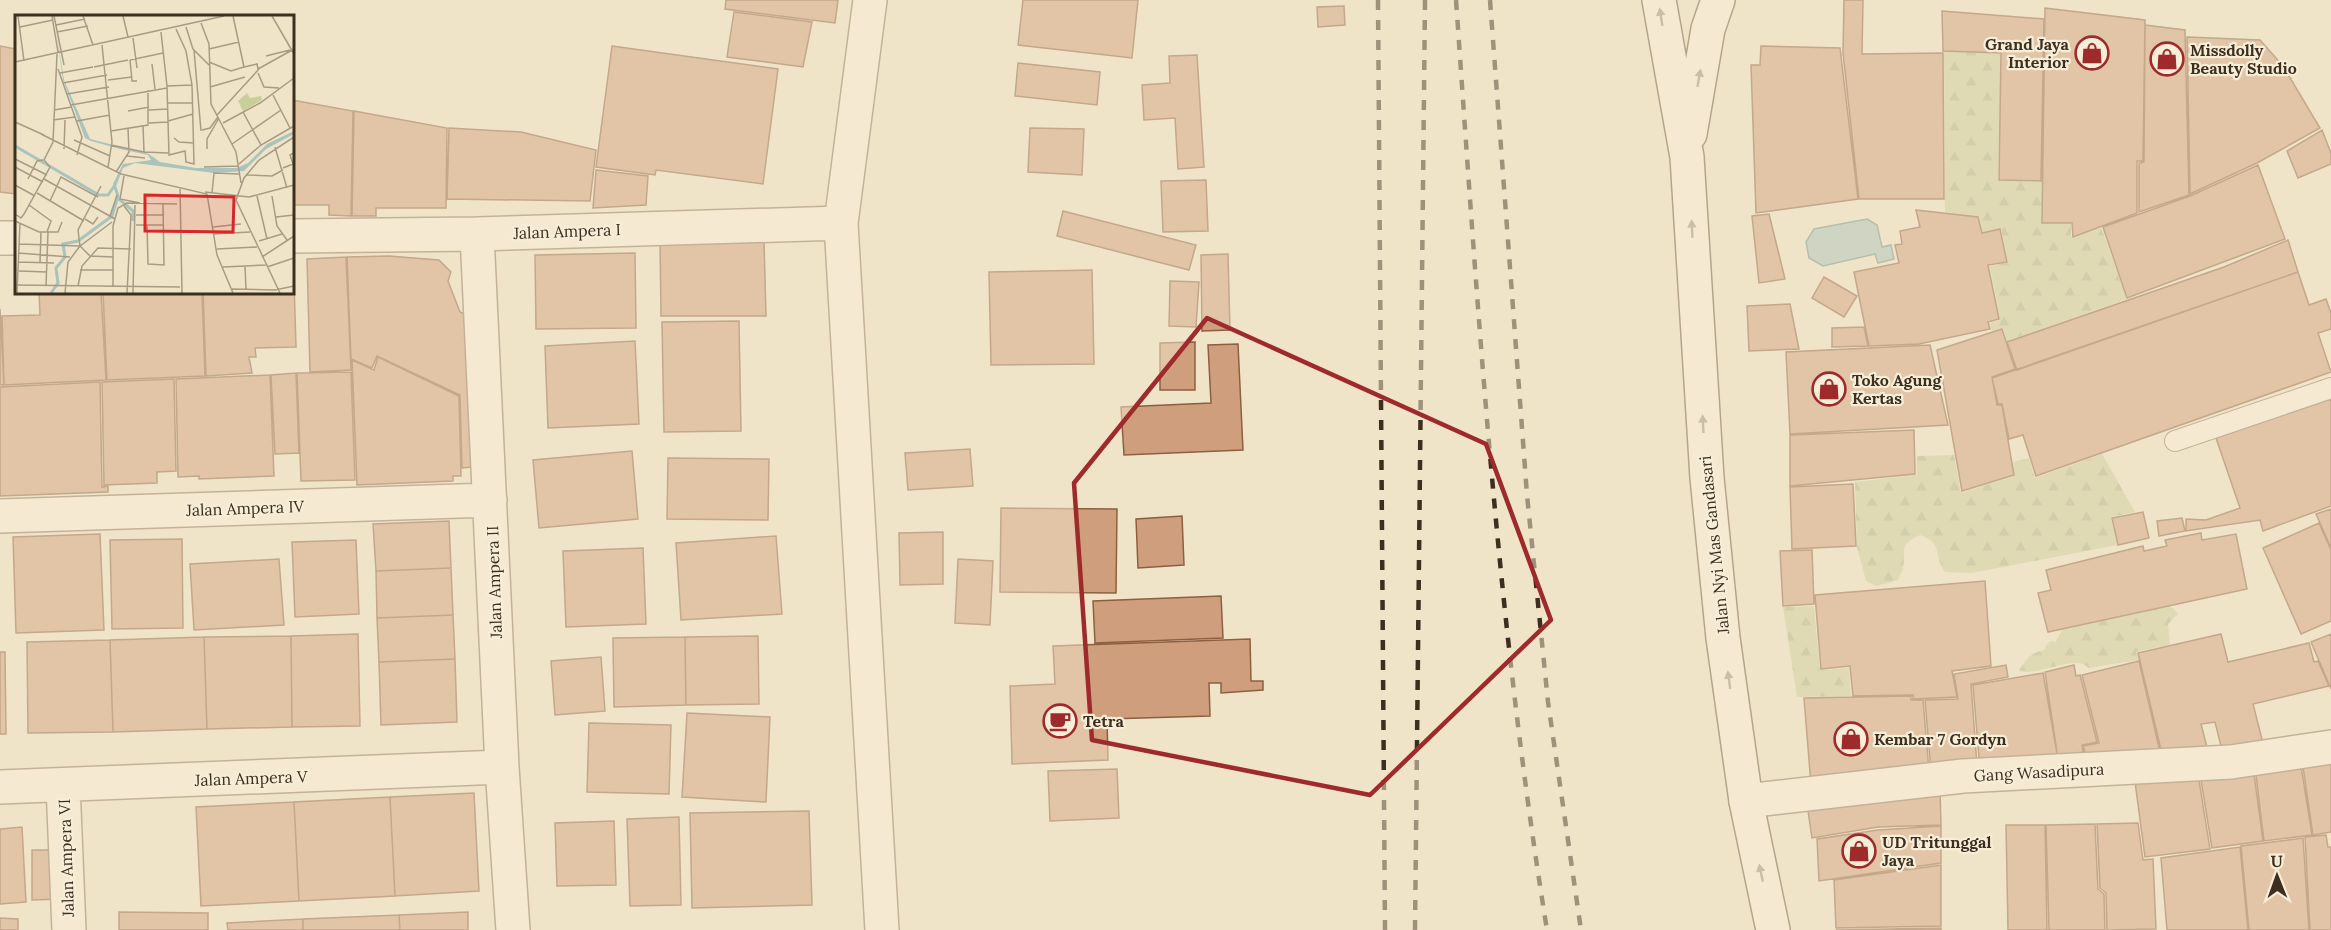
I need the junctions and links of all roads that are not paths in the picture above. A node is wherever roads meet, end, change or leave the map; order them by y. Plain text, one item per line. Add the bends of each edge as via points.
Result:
1 (870, 0) edge
2 (1659, 0) edge
3 (1718, 0) edge
4 (1687, 157) junction
5 (841, 223) junction
6 (477, 234) junction
7 (294, 236) edge
8 (2331, 388) edge
9 (2175, 441) dead end
10 (490, 500) junction
11 (0, 516) edge
12 (2331, 747) edge
13 (502, 767) junction
14 (63, 785) junction
15 (0, 788) edge
16 (1746, 801) junction
17 (69, 930) edge
18 (513, 930) edge
19 (882, 930) edge
20 (1773, 930) edge

1 - 5 street
4 -> 2 street, Jalan Nyi Mas Gandasari
4 -> 3 street, Jalan Nyi Mas Gandasari via 1708,29
16 -> 4 street, Jalan Nyi Mas Gandasari via 1723,638 1707,478
5 - 6 street, Jalan Ampera I
5 - 19 street
6 - 7 street, Jalan Ampera I
6 - 10 street, Jalan Ampera II
8 - 9 lane
10 - 11 street, Jalan Ampera IV
10 - 13 street, Jalan Ampera II
12 - 16 street, Gang Wasadipura via 2231,762 1963,776
13 - 14 street, Jalan Ampera V
13 - 18 street, Jalan Ampera II
14 - 15 street, Jalan Ampera V
14 - 17 street, Jalan Ampera VI
20 -> 16 street, Jalan Nyi Mas Gandasari

